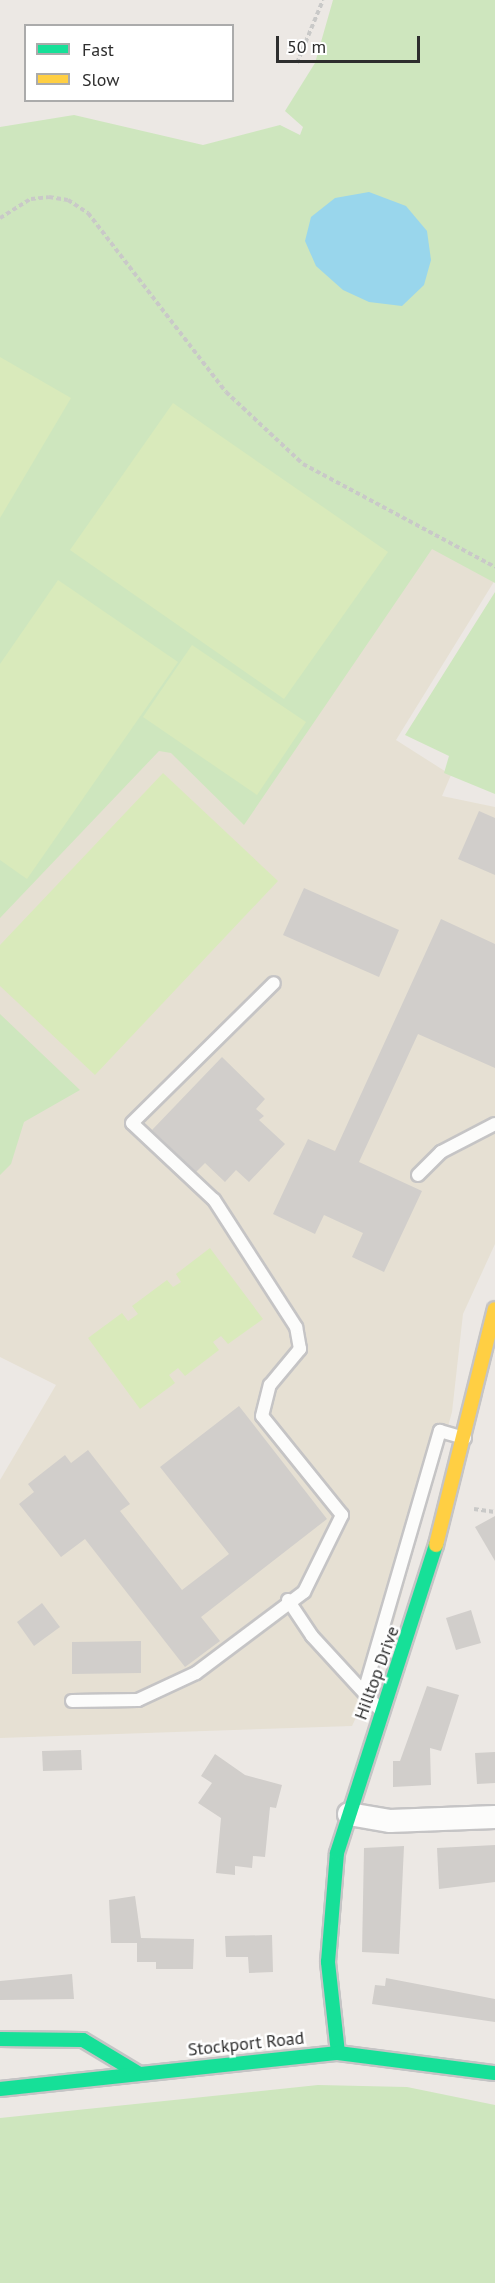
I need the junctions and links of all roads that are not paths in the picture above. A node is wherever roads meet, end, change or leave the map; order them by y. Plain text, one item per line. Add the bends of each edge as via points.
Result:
1 (274, 983) dead end
2 (495, 1124) edge
3 (418, 1175) dead end
4 (495, 1309) edge
5 (466, 1438) junction
6 (288, 1600) junction
7 (364, 1692) junction
8 (72, 1701) dead end
9 (380, 1710) junction
10 (349, 1814) junction
11 (495, 1817) edge
12 (0, 2039) edge
13 (338, 2053) junction
14 (138, 2073) junction
15 (495, 2073) edge
16 (0, 2090) edge

1 - 6 lane via 132,1123 218,1206 300,1338 296,1357 265,1395 262,1416 342,1515 304,1592
2 - 3 lane via 441,1152
4 - 5 street, Hilltop Drive
5 - 7 lane via 440,1431
5 - 9 street, Hilltop Drive via 415,1620
6 - 7 lane via 312,1636
6 - 8 lane via 196,1672 138,1700
7 - 9 lane
9 - 10 street, Hilltop Drive
10 - 11 street via 390,1821
10 - 13 street, Hilltop Drive via 336,1864 328,1962
12 - 14 street via 60,2036 83,2040
13 - 14 street, Stockport Road
13 - 15 street, Stockport Road
14 - 16 street, Stockport Road

